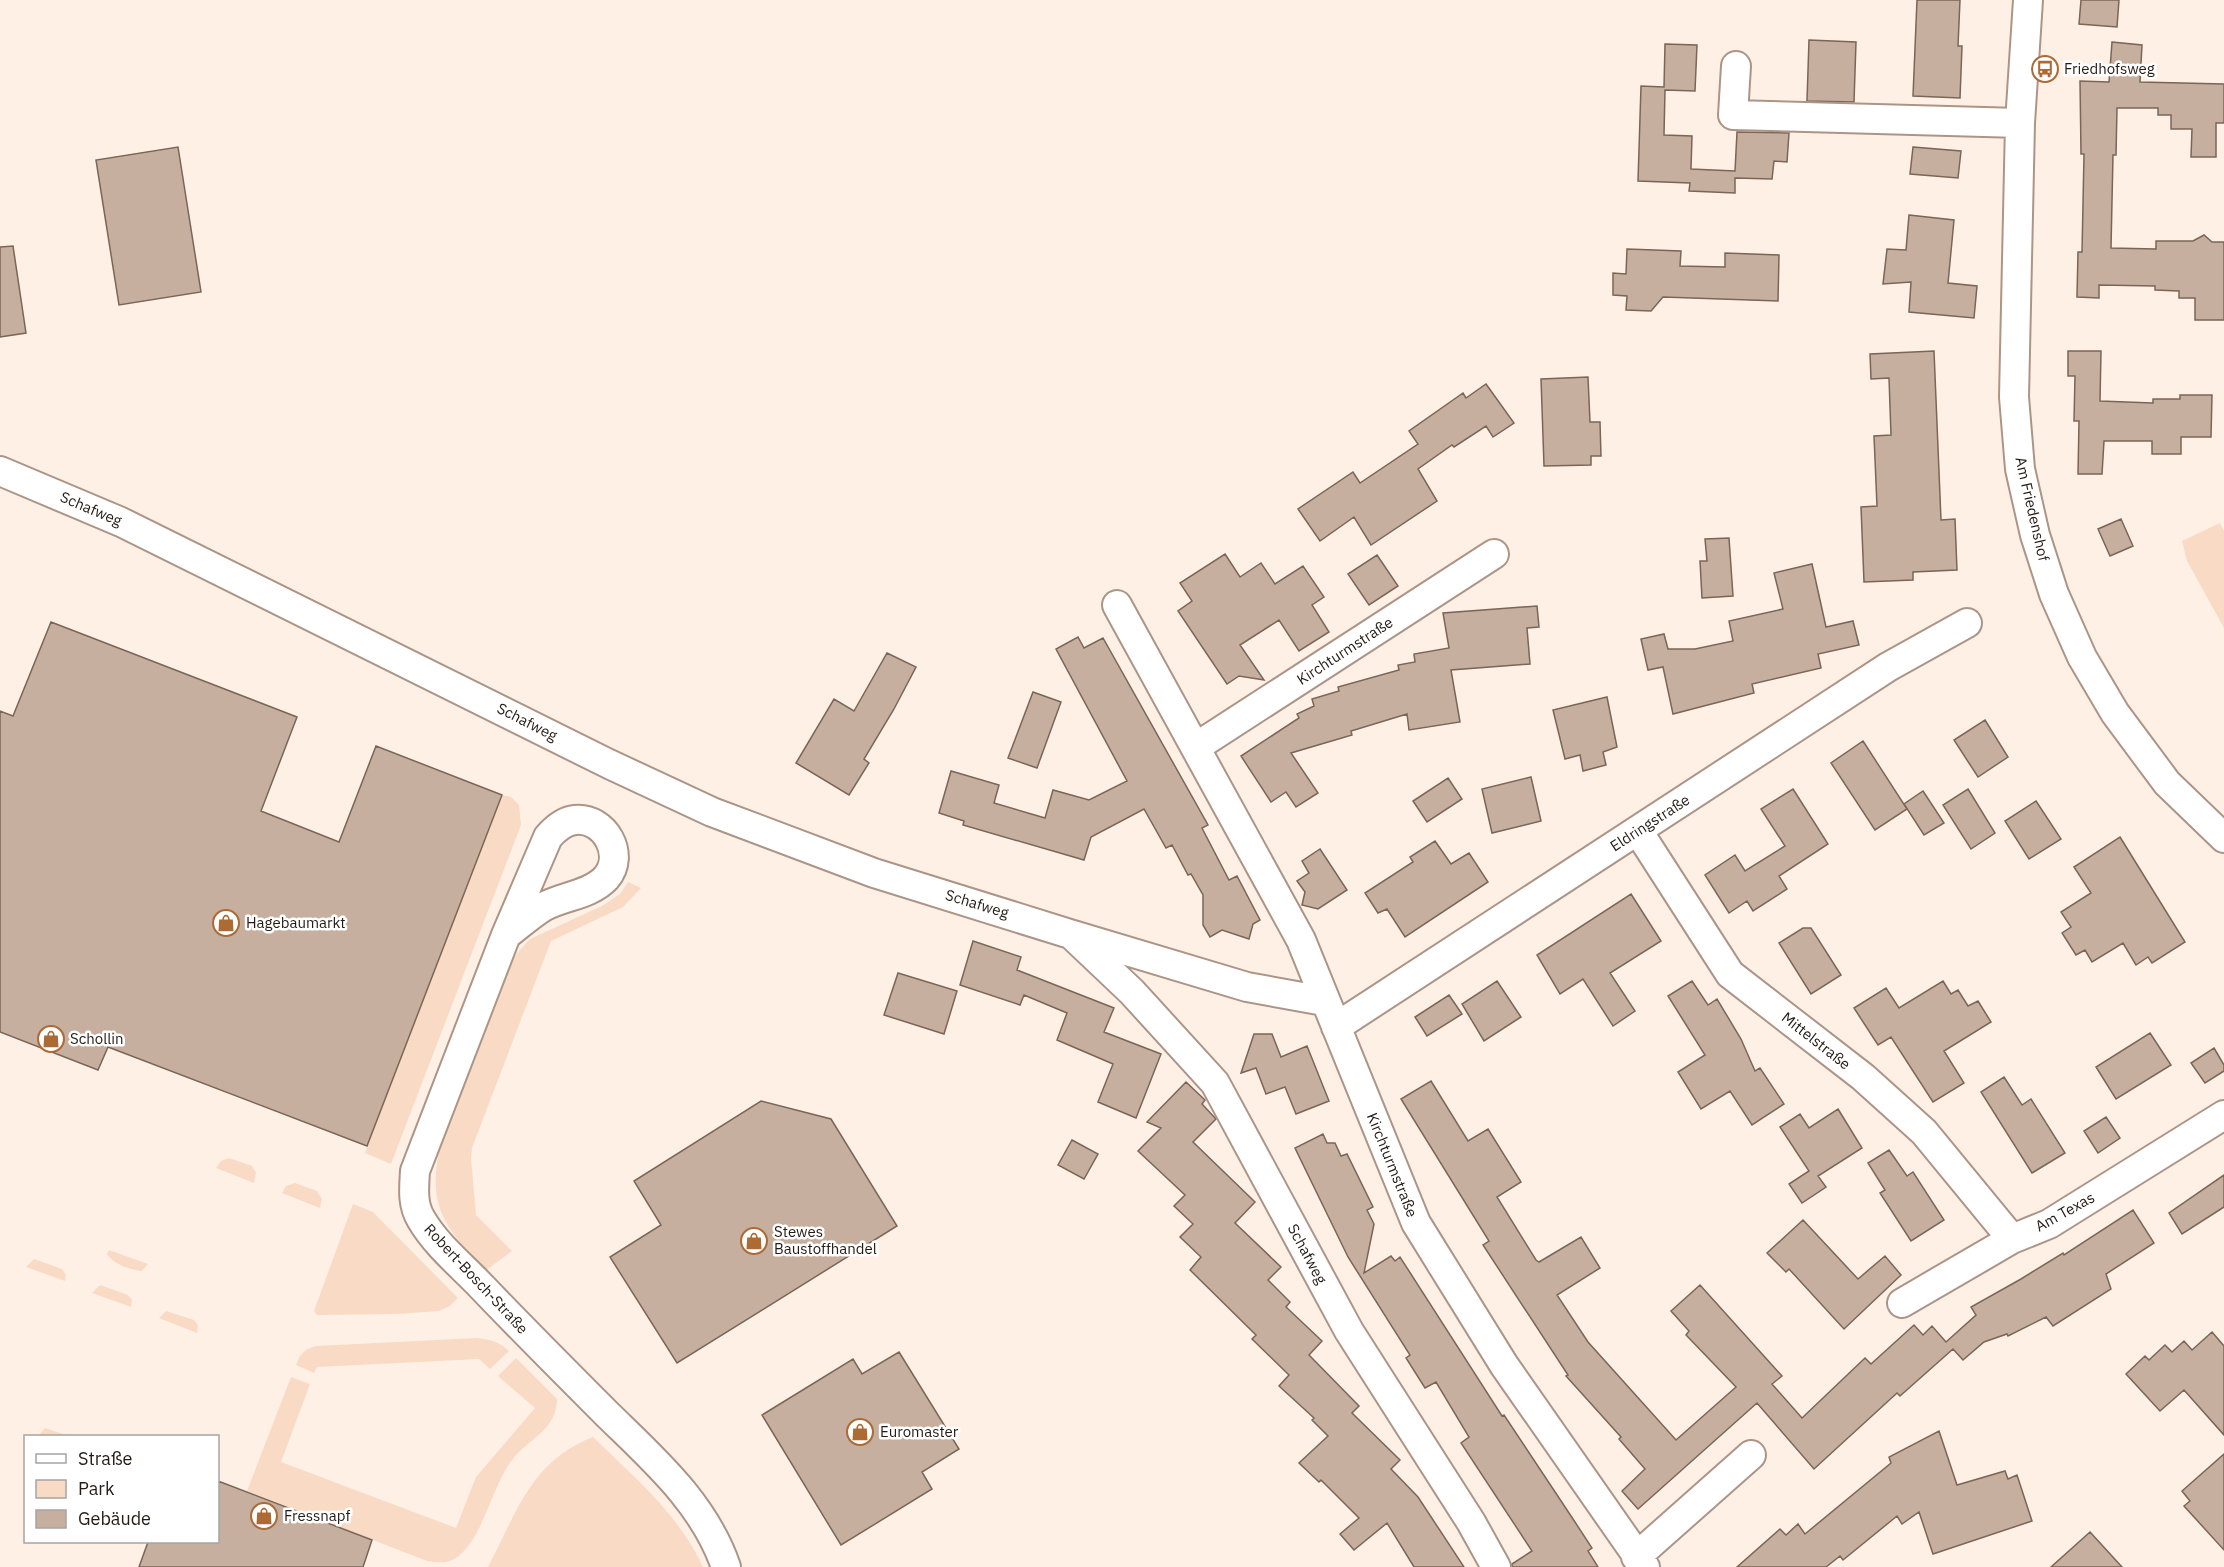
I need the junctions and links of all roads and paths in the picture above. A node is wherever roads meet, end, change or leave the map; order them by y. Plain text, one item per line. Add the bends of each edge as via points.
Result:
1 (2028, 0) edge
2 (1736, 66) dead end
3 (2020, 123) junction
4 (0, 471) edge
5 (1494, 554) dead end
6 (1117, 605) dead end
7 (1967, 623) dead end
8 (1196, 747) junction
9 (1638, 831) junction
10 (2224, 838) edge
11 (1070, 934) junction
12 (506, 935) dead end
13 (1324, 1001) junction
14 (1336, 1027) junction
15 (2224, 1115) edge
16 (2012, 1239) junction
17 (1902, 1303) dead end
18 (1751, 1455) dead end
19 (1641, 1562) edge
20 (726, 1567) edge
21 (1496, 1567) edge

1 - 3 street, Am Friedenshof
2 - 3 street via 1733,115
3 - 10 street, Am Friedenshof via 2014,397 2020,469 2035,535 2054,594 2082,657 2115,713 2167,783
4 - 11 street, Schafweg via 121,522 712,812 874,873
5 - 8 street, Kirchturmstraße
6 - 8 street, Kirchturmstraße
7 - 9 street, Eldringstraße via 1888,667
8 - 13 street, Kirchturmstraße via 1301,940
9 - 14 street, Eldringstraße
9 - 16 street, Mittelstraße via 1730,974 1863,1077 1924,1132
11 - 13 street, Schafweg via 1247,987
11 - 21 street, Schafweg via 1132,992 1215,1083 1349,1331
12 - 20 street, Robert-Bosch-Straße via 415,1171 413,1195 420,1217 431,1234 511,1317 677,1483 701,1515
13 - 14 street, Kirchturmstraße
14 - 19 street, Kirchturmstraße via 1416,1223 1504,1365
15 - 16 street, Am Texas via 2049,1224
16 - 17 street, Am Texas
18 - 19 street, Kirchturmstraße

